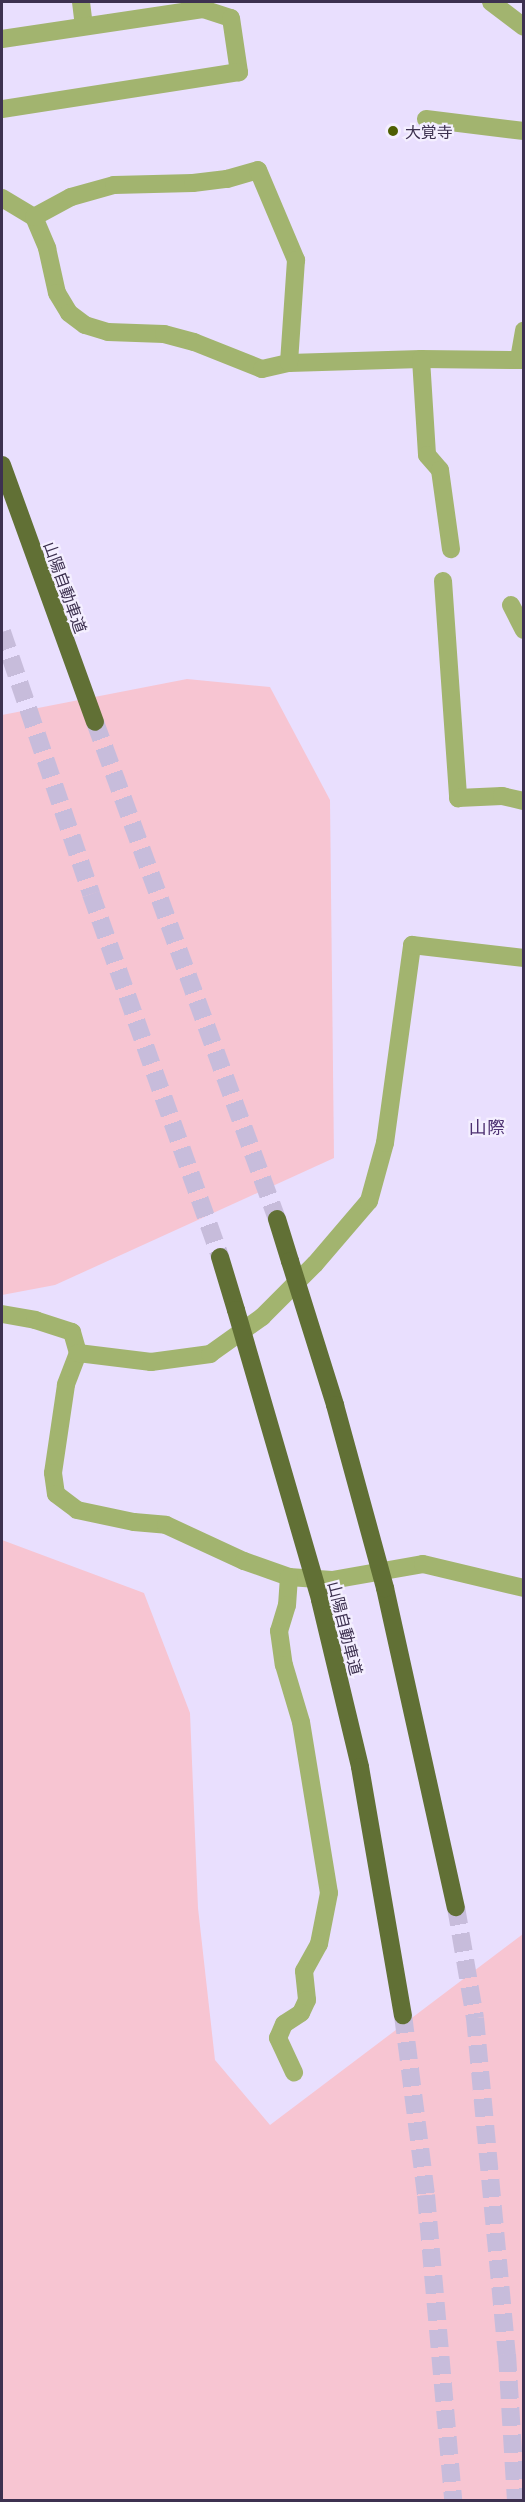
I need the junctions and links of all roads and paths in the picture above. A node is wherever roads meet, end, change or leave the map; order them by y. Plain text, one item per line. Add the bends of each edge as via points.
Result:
1 (81, 2) edge
2 (491, 2) edge
3 (84, 25) junction
4 (524, 27) edge
5 (2, 39) edge
6 (2, 110) edge
7 (426, 118) dead end
8 (524, 131) edge
9 (2, 198) edge
10 (34, 217) junction
11 (524, 330) edge
12 (421, 359) junction
13 (521, 359) edge
14 (289, 363) junction
15 (2, 465) edge
16 (451, 549) dead end
17 (443, 580) dead end
18 (511, 605) dead end
19 (524, 630) edge
20 (95, 722) tunnel mouth
21 (524, 801) edge
22 (524, 958) edge
23 (277, 1219) tunnel mouth
24 (220, 1257) tunnel mouth
25 (2, 1314) edge
26 (78, 1353) junction
27 (289, 1576) junction
28 (524, 1588) edge
29 (456, 1907) tunnel mouth
30 (403, 2015) tunnel mouth
31 (294, 2072) dead end

1 - 3 street
2 - 4 street
3 - 5 street
3 - 6 street via 203,9 231,18 239,72
7 - 8 street
9 - 10 street
10 - 14 street via 47,248 57,293 69,313 85,325 108,332 164,333 262,369
10 - 14 street via 71,197 114,185 193,183 258,170 296,260
11 - 13 street
12 - 13 street
12 - 14 street
12 - 16 street via 427,455 440,470
15 - 20 highway, 山陽自動車道
17 - 21 street via 458,798 502,796
18 - 19 street
22 - 26 street via 412,945 385,1143 369,1201 315,1264 262,1317 210,1354 151,1362
23 - 29 highway, bridge via 335,1405 385,1588
24 - 30 highway, 山陽自動車道, bridge via 320,1600 360,1767
25 - 26 street via 72,1332
26 - 27 street via 66,1385 53,1473 56,1494 77,1510 166,1524 244,1561
27 - 28 street via 332,1580 423,1564
27 - 31 street via 287,1605 279,1631 284,1665 301,1722 329,1893 319,1944 304,1971 307,2000 301,2013 284,2024 279,2038

